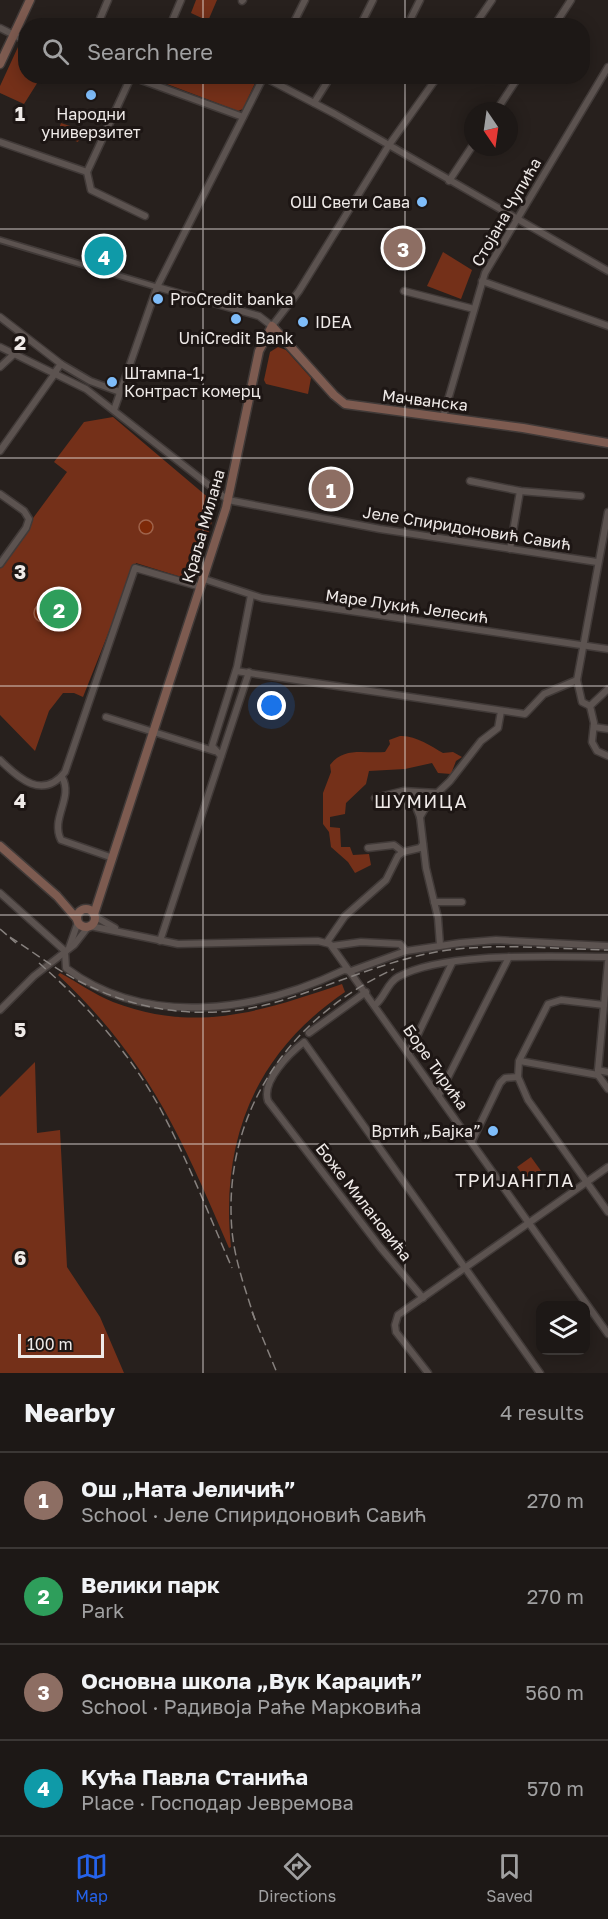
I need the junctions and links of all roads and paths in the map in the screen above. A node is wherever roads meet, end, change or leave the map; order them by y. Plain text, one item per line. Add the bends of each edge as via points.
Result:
1 (30, 0) edge
2 (108, 0) edge
3 (181, 0) edge
4 (305, 0) edge
5 (373, 0) edge
6 (420, 0) edge
7 (492, 0) edge
8 (571, 0) edge
9 (22, 18) edge
10 (100, 18) edge
11 (173, 18) edge
12 (296, 18) edge
13 (364, 18) edge
14 (411, 18) edge
15 (480, 18) edge
16 (559, 18) edge
17 (18, 27) edge
18 (0, 28) edge
19 (14, 36) junction
20 (18, 37) edge
21 (0, 64) edge
22 (608, 67) edge
23 (127, 84) edge
24 (159, 84) edge
25 (260, 84) edge
26 (277, 84) edge
27 (326, 84) edge
28 (432, 84) edge
29 (514, 84) edge
30 (502, 102) edge
31 (314, 103) junction
32 (243, 117) junction
33 (0, 142) edge
34 (389, 145) junction
35 (466, 156) edge
36 (88, 169) junction
37 (449, 181) junction
38 (145, 216) dead end
39 (515, 219) junction
40 (0, 240) edge
41 (608, 271) edge
42 (482, 281) junction
43 (156, 287) junction
44 (404, 291) dead end
45 (474, 309) junction
46 (0, 317) edge
47 (272, 326) junction
48 (608, 326) edge
49 (285, 343) junction
50 (0, 347) edge
51 (259, 351) junction
52 (14, 354) junction
53 (61, 364) junction
54 (0, 368) edge
55 (55, 372) junction
56 (120, 392) junction
57 (114, 410) junction
58 (443, 417) junction
59 (608, 443) edge
60 (0, 451) edge
61 (470, 481) dead end
62 (520, 490) junction
63 (0, 494) edge
64 (581, 496) dead end
65 (228, 500) junction
66 (608, 512) edge
67 (510, 549) junction
68 (597, 562) junction
69 (0, 564) edge
70 (203, 583) junction
71 (251, 595) junction
72 (584, 646) junction
73 (608, 649) edge
74 (236, 671) junction
75 (249, 672) junction
76 (577, 680) junction
77 (608, 688) edge
78 (590, 706) junction
79 (501, 711) junction
80 (106, 717) dead end
81 (594, 727) junction
82 (608, 729) edge
83 (152, 732) junction
84 (214, 751) junction
85 (220, 756) junction
86 (608, 756) edge
87 (1, 763) edge
88 (62, 777) junction
89 (410, 792) junction
90 (437, 793) junction
91 (375, 798) dead end
92 (420, 817) junction
93 (423, 844) junction
94 (0, 846) edge
95 (368, 848) dead end
96 (403, 852) junction
97 (113, 858) junction
98 (0, 893) edge
99 (434, 902) junction
100 (462, 902) dead end
101 (85, 915) junction
102 (89, 926) junction
103 (121, 931) junction
104 (160, 940) junction
105 (330, 944) junction
106 (440, 945) junction
107 (608, 946) edge
108 (66, 950) junction
109 (406, 951) junction
110 (509, 957) junction
111 (608, 957) edge
112 (52, 961) junction
113 (608, 962) edge
114 (452, 963) junction
115 (64, 966) junction
116 (351, 971) junction
117 (366, 992) junction
118 (607, 992) edge
119 (375, 1005) junction
120 (604, 1005) junction
121 (0, 1010) edge
122 (309, 1033) dead end
123 (600, 1045) junction
124 (608, 1046) edge
125 (409, 1053) junction
126 (520, 1061) junction
127 (598, 1072) junction
128 (608, 1072) edge
129 (518, 1077) junction
130 (608, 1089) edge
131 (439, 1095) junction
132 (472, 1141) junction
133 (608, 1167) edge
134 (587, 1182) junction
135 (608, 1212) edge
136 (529, 1222) junction
137 (465, 1268) junction
138 (423, 1298) junction
139 (608, 1334) edge
140 (428, 1373) edge
141 (540, 1373) edge

1 - 9 main road
2 - 10 street
3 - 11 street
4 - 12 street
5 - 13 street
6 - 14 street
7 - 15 street
8 - 16 street
17 - 19 main road
18 - 19 street
19 - 20 street
19 - 21 main road
22 - 39 street, Стојана Чупића
23 - 36 street
24 - 32 street
25 - 32 street
26 - 31 street
27 - 31 street
28 - 34 street
29 - 30 street
31 - 34 street
32 - 43 street
33 - 36 street
34 - 37 street
34 - 47 street via 299,291
35 - 37 street
36 - 38 street via 91,190
37 - 39 street
39 - 41 street
39 - 42 street, Стојана Чупића
40 - 43 street
42 - 45 street, Стојана Чупића
42 - 48 street
43 - 47 street via 259,316
43 - 56 street
44 - 45 street
45 - 58 street, Стојана Чупића
46 - 53 street
47 - 49 main road, Мачванска
47 - 51 main road, Краља Милана
49 - 51 main road via 276,340
49 - 58 main road, Мачванска via 345,404
50 - 52 street
51 - 65 main road, Краља Милана
52 - 54 street
52 - 55 street
53 - 55 street
53 - 56 street
55 - 57 street
55 - 60 street
56 - 57 street
57 - 65 street
58 - 59 main road, Мачванска
61 - 62 street
62 - 64 street
62 - 67 street
63 - 69 street via 24,510 29,521
65 - 67 street, Јеле Спиридоновић Савић via 371,528
65 - 70 main road, Краља Милана
66 - 68 street
67 - 68 street, Јеле Спиридоновић Савић
68 - 72 street
70 - 71 street, Маре Лукић Јелесић
70 - 83 main road, Краља Милана
70 - 88 street, Маре Лукић Јелесић via 135,568
71 - 72 street, Маре Лукић Јелесић
71 - 74 street
72 - 73 street, Маре Лукић Јелесић
72 - 76 street
74 - 75 street
74 - 84 street via 213,742
75 - 79 street
75 - 85 street
76 - 78 street via 582,702
76 - 79 street via 544,694 525,714
77 - 78 street
78 - 81 street
79 - 90 street via 498,728 481,741
80 - 83 street
81 - 82 street
81 - 86 street via 594,747
83 - 84 street
83 - 97 main road, Краља Милана
84 - 85 street
85 - 104 street
87 - 88 street via 32,786 48,785
88 - 97 street via 67,791 57,826 61,840
89 - 90 street
89 - 91 street
89 - 92 street
90 - 92 street
92 - 93 street
93 - 96 street
93 - 99 street
94 - 101 main road
95 - 96 street via 388,844
96 - 105 street via 386,879 345,916
97 - 101 main road, Краља Милана
98 - 108 street
99 - 100 street
99 - 106 street
101 - 102 main road
101 - 103 street
101 - 108 street
102 - 103 street
102 - 108 street
103 - 104 street
104 - 105 street via 195,944
105 - 109 street via 381,942 400,944
105 - 116 street, Боре Тирића
106 - 107 street via 496,940
106 - 109 street
108 - 112 street
108 - 115 street
109 - 116 street
110 - 111 street
110 - 114 street
110 - 131 street
112 - 115 street
112 - 121 street
113 - 118 street
114 - 119 street via 400,976
114 - 125 street
115 - 116 street via 91,983 128,998 166,1006 217,1008 281,995 344,970
116 - 117 street, Боре Тирића
117 - 119 street, Боре Тирића
117 - 122 street
118 - 120 street
119 - 125 street, Боре Тирића
120 - 123 street
120 - 126 street via 552,1002
123 - 124 street
123 - 127 street
125 - 131 street, Боре Тирића
126 - 127 street
126 - 129 street
127 - 128 street
127 - 130 street
129 - 132 street via 505,1078 500,1083
129 - 134 street via 523,1092
131 - 132 street, Боре Тирића
132 - 136 street, Боре Тирића
133 - 134 street
134 - 135 street
134 - 136 street
136 - 137 street
136 - 139 street, Боре Тирића
137 - 138 street
137 - 138 street, Боже Милановића via 304,1042 276,1073 267,1090 268,1101
137 - 141 street
138 - 140 street via 398,1315 395,1328

